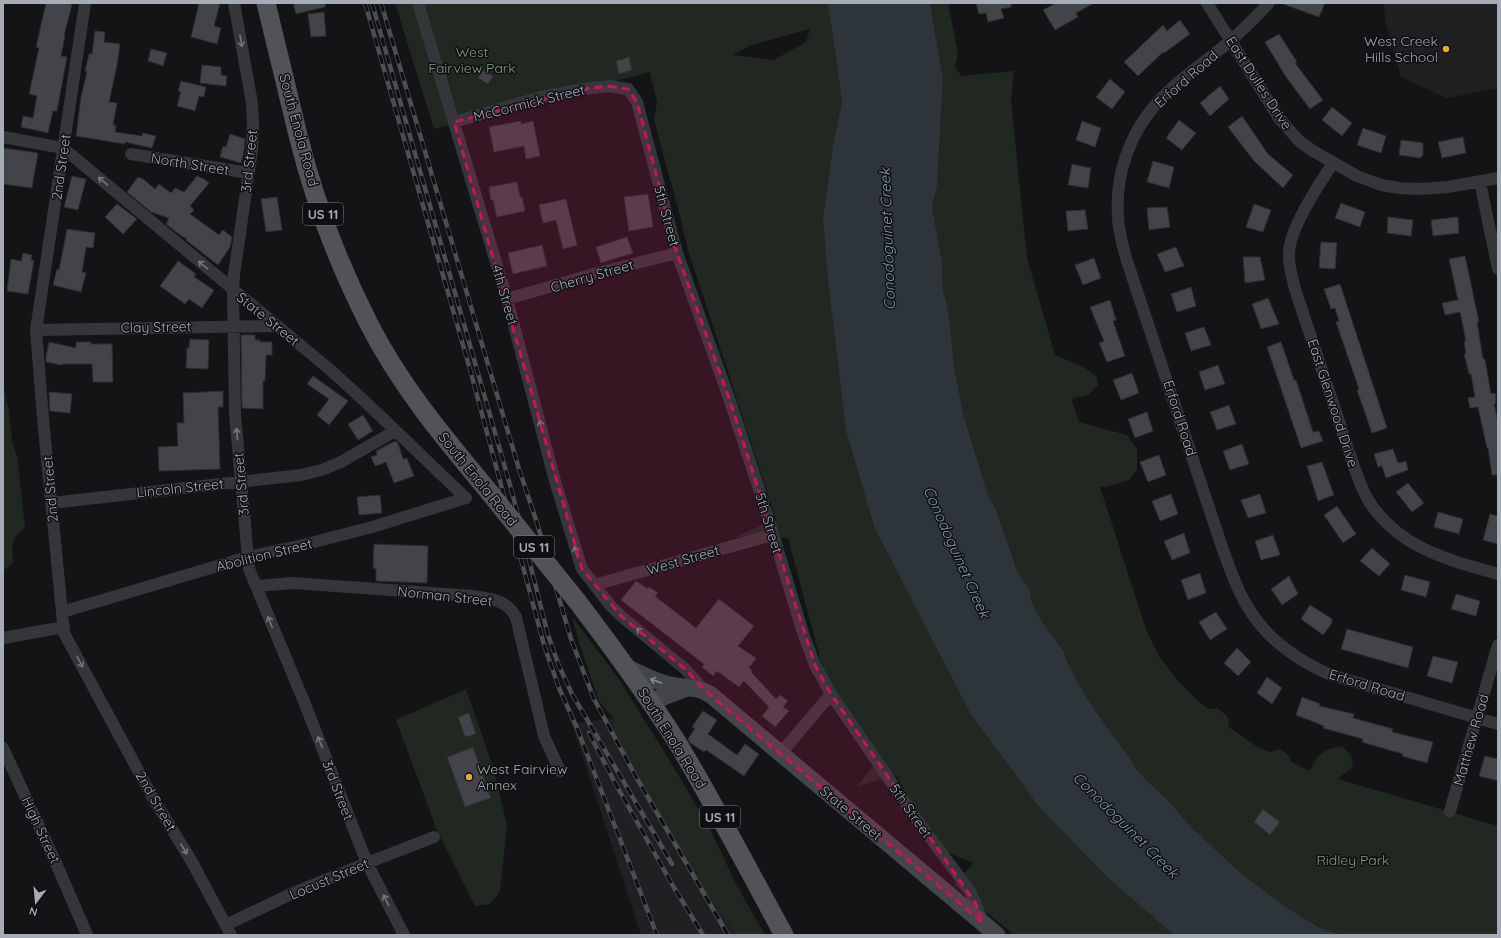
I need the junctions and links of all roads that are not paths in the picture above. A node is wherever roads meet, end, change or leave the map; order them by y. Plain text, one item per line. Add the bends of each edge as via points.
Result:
1 (85, 3) edge
2 (234, 3) edge
3 (418, 3) edge
4 (1207, 3) edge
5 (1268, 3) edge
6 (268, 6) edge
7 (1230, 40) junction
8 (628, 89) joint
9 (454, 122) junction
10 (3, 137) edge
11 (63, 148) junction
12 (131, 154) dead end
13 (1333, 163) junction
14 (249, 173) junction
15 (1498, 178) edge
16 (1480, 182) junction
17 (676, 253) junction
18 (1498, 269) edge
19 (233, 290) junction
20 (507, 299) junction
21 (233, 326) junction
22 (276, 326) junction
23 (36, 330) junction
24 (395, 432) junction
25 (241, 482) junction
26 (466, 498) joint
27 (51, 503) junction
28 (772, 535) junction
29 (248, 557) junction
30 (1498, 574) edge
31 (594, 585) junction
32 (256, 586) junction
33 (62, 612) junction
34 (64, 627) junction
35 (3, 638) edge
36 (1498, 645) edge
37 (626, 667) junction
38 (697, 689) junction
39 (831, 694) junction
40 (650, 702) junction
41 (1478, 718) junction
42 (1498, 724) edge
43 (3, 748) edge
44 (781, 753) junction
45 (560, 771) dead end
46 (1450, 811) dead end
47 (434, 837) dead end
48 (367, 862) junction
49 (983, 923) junction
50 (229, 930) edge
51 (87, 935) edge
52 (404, 935) edge
53 (784, 935) edge
54 (997, 935) edge

1 - 11 street, 2nd Street
2 -> 14 street, 3rd Street via 252,103
3 - 9 street, 4th Street
4 - 7 street, East Dulles Drive
5 - 7 street, Erford Road
6 - 37 main road, South Enola Road / US 11, bridge via 311,180 324,218 370,325 407,388 427,416 577,601
7 - 13 street, East Dulles Drive via 1286,127 1313,152
7 - 41 street, Erford Road via 1172,88 1144,118 1126,156 1118,199 1119,227 1127,261 1222,547 1238,588 1250,610 1268,633 1297,659 1331,675
8 - 9 street, McCormick Street via 609,86 545,96
8 - 17 street, 5th Street via 638,102
9 - 20 street, 4th Street
10 - 11 street
19 -> 11 street, State Street
11 - 23 street, 2nd Street
12 - 14 street, North Street
13 - 16 street, East Dulles Drive via 1357,176 1381,185 1399,188 1448,187
13 - 30 street, East Glenwood Drive via 1294,229 1289,252 1290,267 1295,289 1364,493 1381,518 1409,541 1455,562
14 - 19 street, 3rd Street
15 - 16 street, East Dulles Drive
16 - 18 street
17 - 20 street, Cherry Street
17 - 28 street, 5th Street via 729,398
19 - 21 street, 3rd Street
19 - 22 street, State Street
31 -> 20 street, 4th Street via 580,564 555,481
21 - 22 street, Clay Street
21 - 23 street, Clay Street
25 -> 21 street, 3rd Street via 235,414
22 - 24 street, State Street via 356,393
23 - 27 street, 2nd Street
24 - 25 street, Lincoln Street via 322,470
24 - 26 street, State Street
25 - 27 street, Lincoln Street
25 - 29 street, 3rd Street
26 - 29 street, Abolition Street via 365,529
27 - 33 street, 2nd Street
28 - 31 street, West Street
28 - 39 street, 5th Street via 803,633
29 - 32 street, 3rd Street via 249,570
29 - 33 street, Abolition Street
38 -> 31 street, State Street via 685,669 621,616
32 - 45 street, Norman Street via 293,583 466,595 493,599 505,604 512,609 516,617 544,736
48 -> 32 street, 3rd Street
33 - 34 street, 2nd Street
34 - 35 street
34 -> 50 street, 2nd Street via 64,633 154,800
36 - 41 street, Matthew Road
38 -> 37 main road, State Street via 658,682
37 - 40 main road, South Enola Road / US 11
38 - 40 main road
38 - 44 main road, State Street
39 - 44 street
39 - 49 street, 5th Street via 917,820 970,891
40 - 53 main road, South Enola Road / US 11 via 702,785
41 - 42 street, Erford Road
41 - 46 street, Matthew Road
43 - 51 street, High Street
44 - 49 main road, State Street
47 - 48 street, Locust Street
48 - 50 street, Locust Street via 293,893
52 -> 48 street, 3rd Street
49 - 54 main road, State Street

